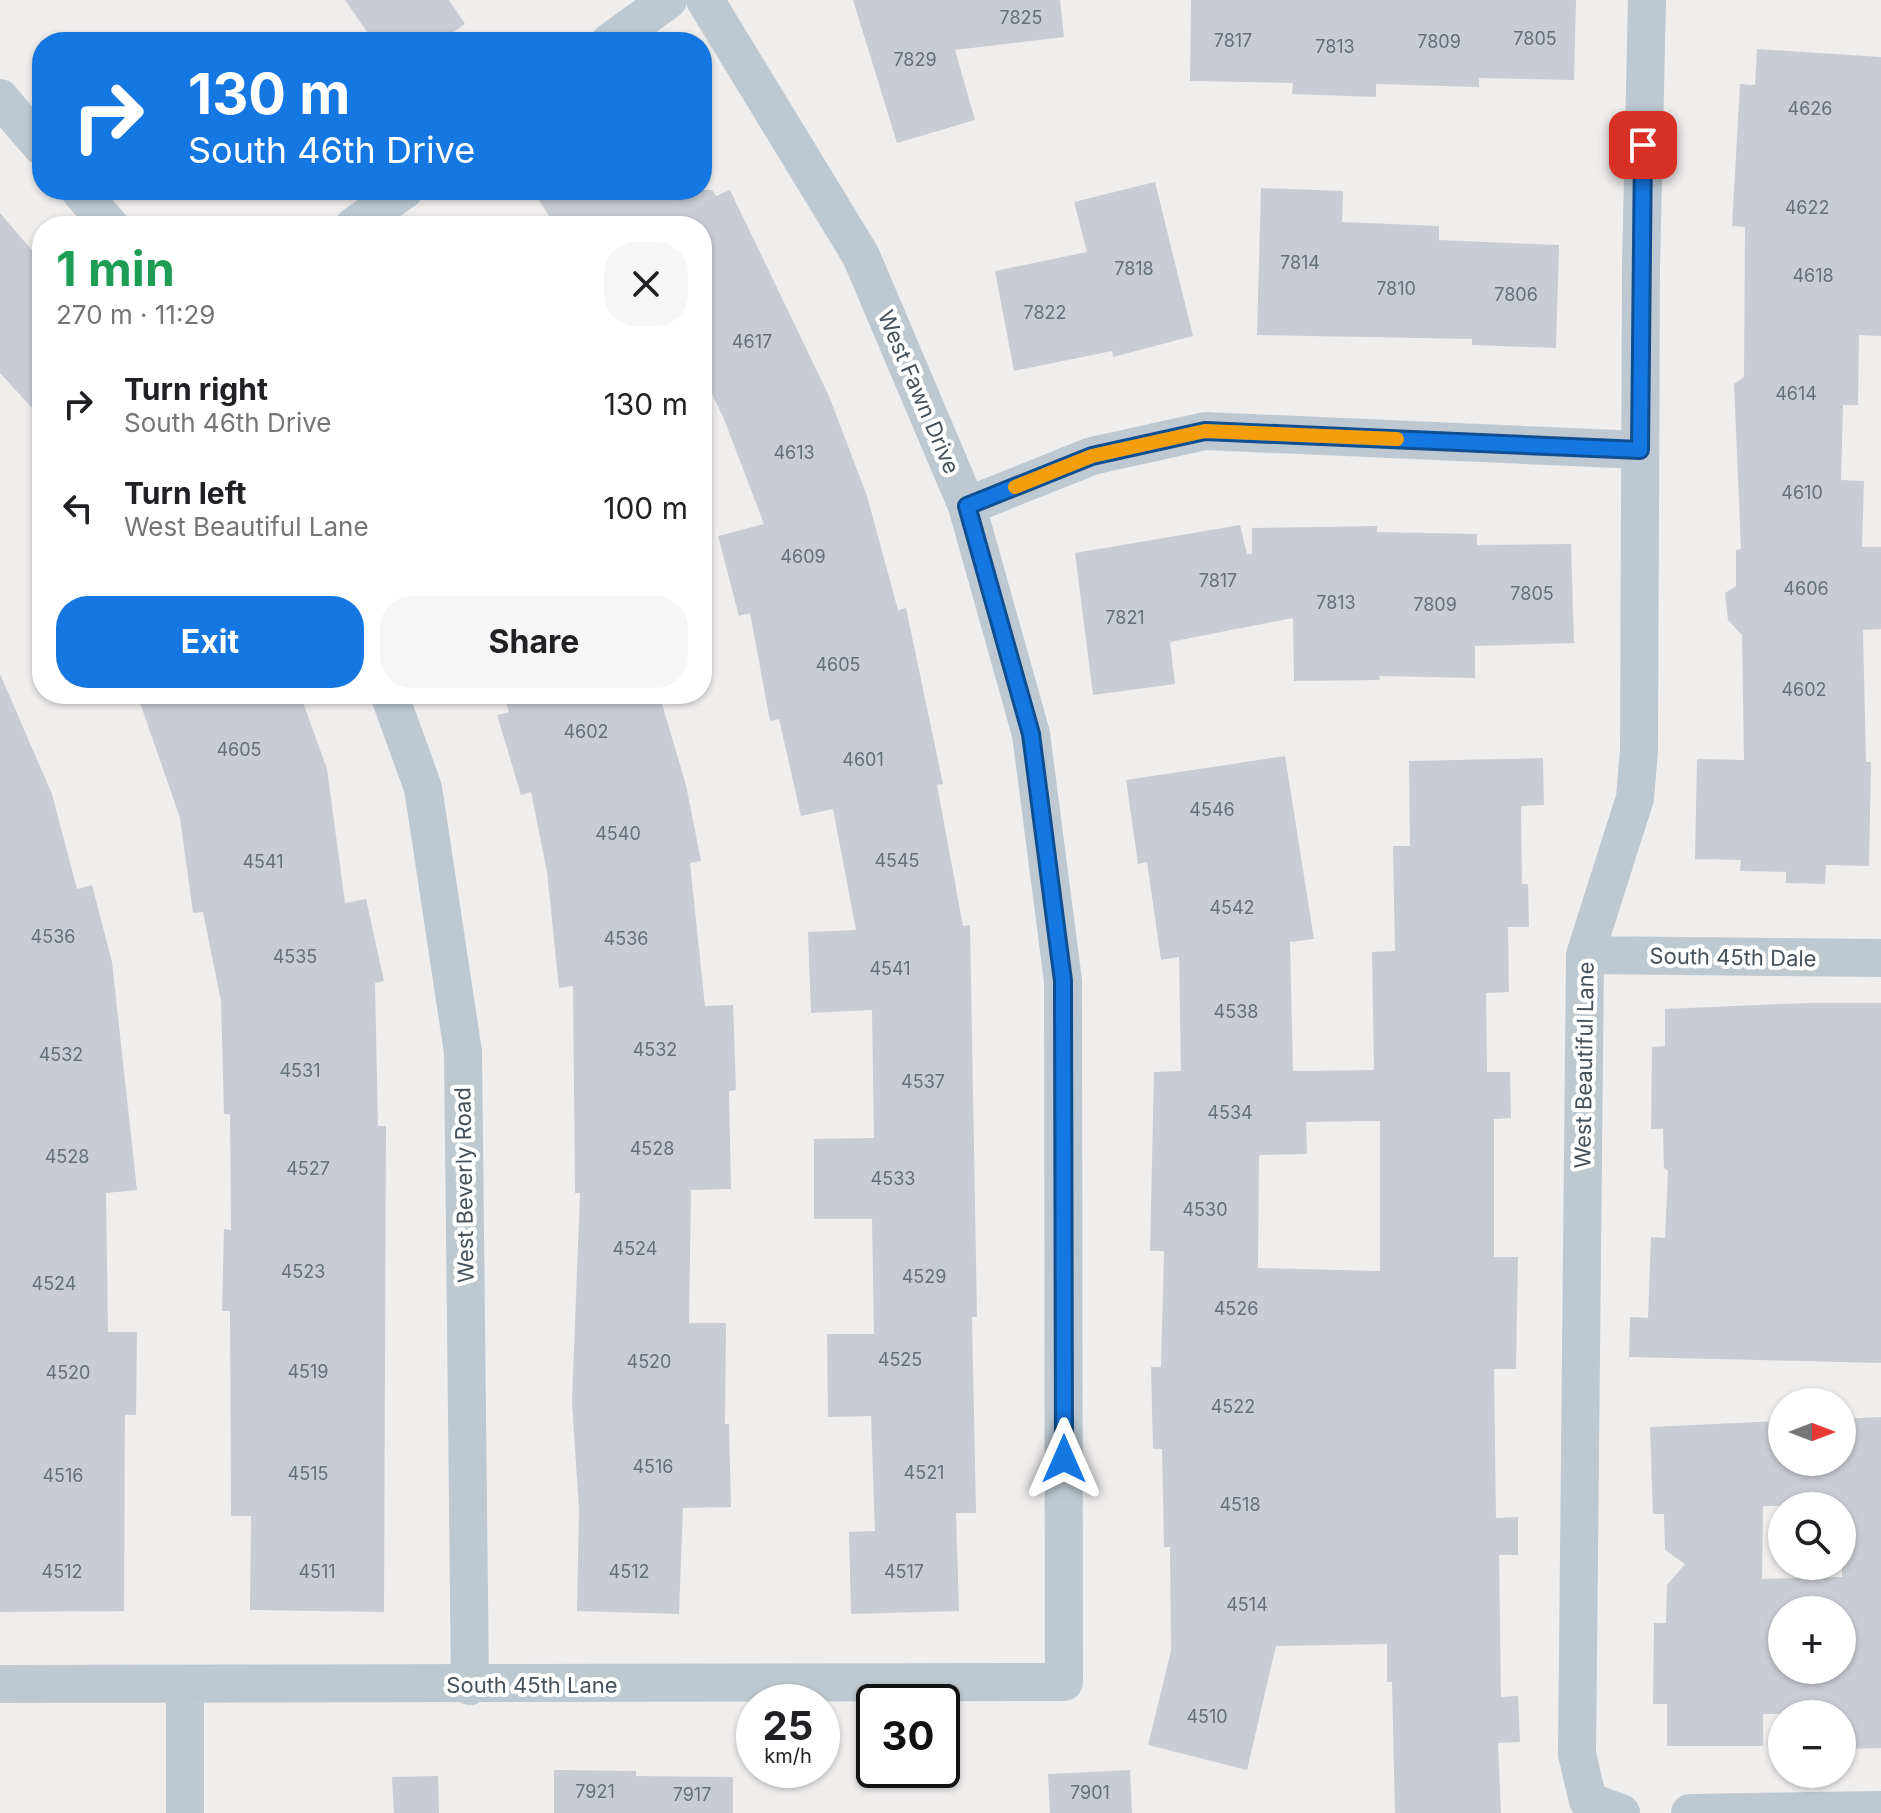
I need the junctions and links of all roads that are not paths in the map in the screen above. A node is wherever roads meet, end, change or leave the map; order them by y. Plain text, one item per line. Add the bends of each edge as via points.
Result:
1 (668, 0) edge
2 (705, 0) edge
3 (1647, 0) edge
4 (624, 32) edge
5 (0, 98) edge
6 (32, 135) edge
7 (88, 200) edge
8 (390, 200) edge
9 (101, 216) edge
10 (368, 216) edge
11 (1640, 450) junction
12 (967, 506) junction
13 (393, 704) edge
14 (1585, 955) junction
15 (1881, 958) edge
16 (1064, 1682) joint
17 (0, 1684) edge
18 (185, 1684) junction
19 (470, 1686) junction
20 (1604, 1807) edge
21 (1881, 1810) edge
22 (185, 1813) edge
23 (1690, 1813) edge

1 - 4 street
2 - 12 street, West Fawn Drive via 861,256
3 - 11 street, West Beautiful Lane
5 - 6 street
7 - 9 street
8 - 10 street
11 - 12 street via 1205,431 1092,456
11 - 14 street, West Beautiful Lane via 1635,798
12 - 16 street, West Fawn Drive via 1031,734 1063,981
13 - 19 street, West Beverly Road via 423,788 463,1052
14 - 15 street, South 45th Dale
14 - 20 street, West Beautiful Lane via 1577,1754
16 - 19 street, South 45th Lane
17 - 18 street, South 45th Lane
18 - 19 street, South 45th Lane
18 - 22 street
21 - 23 street

